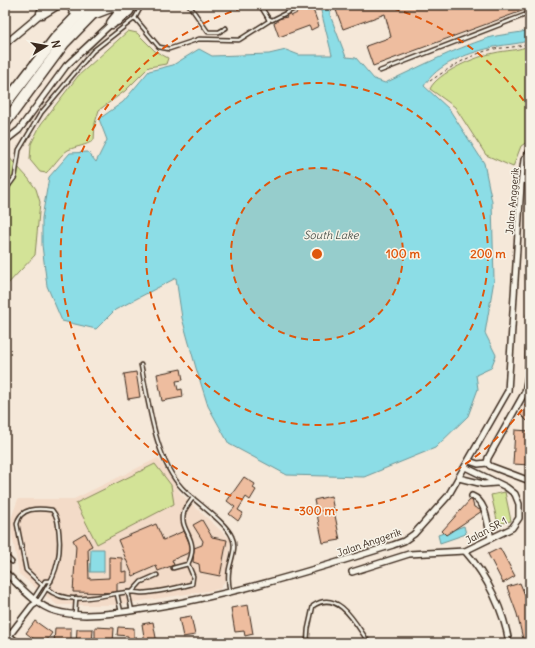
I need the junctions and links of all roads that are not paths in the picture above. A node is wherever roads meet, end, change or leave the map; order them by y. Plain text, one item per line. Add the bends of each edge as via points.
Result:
1 (51, 5) edge
2 (55, 5) edge
3 (101, 5) edge
4 (131, 5) edge
5 (142, 5) edge
6 (189, 5) edge
7 (260, 5) edge
8 (302, 5) edge
9 (76, 7) edge
10 (89, 10) edge
11 (42, 13) junction
12 (530, 13) edge
13 (135, 18) junction
14 (268, 18) junction
15 (112, 23) junction
16 (226, 28) dead end
17 (60, 34) junction
18 (5, 44) edge
19 (380, 71) dead end
20 (5, 104) edge
21 (5, 123) edge
22 (5, 141) edge
23 (530, 151) edge
24 (5, 191) edge
25 (530, 316) edge
26 (141, 365) dead end
27 (469, 460) junction
28 (488, 463) junction
29 (465, 467) junction
30 (459, 478) junction
31 (530, 481) edge
32 (496, 483) junction
33 (472, 496) dead end
34 (193, 498) junction
35 (491, 538) junction
36 (465, 551) junction
37 (5, 555) edge
38 (12, 562) dead end
39 (188, 564) junction
40 (173, 568) dead end
41 (5, 572) edge
42 (352, 572) dead end
43 (157, 575) dead end
44 (51, 581) junction
45 (42, 585) junction
46 (47, 589) junction
47 (230, 591) junction
48 (128, 592) junction
49 (132, 592) junction
50 (117, 594) junction
51 (76, 598) junction
52 (36, 600) junction
53 (132, 611) junction
54 (121, 612) junction
55 (75, 614) junction
56 (9, 636) junction
57 (5, 641) edge
58 (18, 643) edge
59 (308, 643) edge
60 (369, 643) edge
61 (509, 643) edge

1 - 11 highway
2 - 11 highway
3 - 10 highway
4 - 15 highway via 128,11
5 - 13 lane
6 - 16 lane via 208,32 219,32
7 - 14 lane
8 - 14 lane via 272,20
9 - 17 highway
10 - 15 highway via 117,7 120,13
10 - 17 highway
10 - 21 highway
11 - 18 street
12 - 19 lane
13 - 14 lane via 159,47 169,49 199,39 238,40 268,21
13 - 24 lane via 93,51 41,113 20,150 15,177
15 - 22 street via 66,66 19,130
17 - 20 highway
23 - 27 street, Jalan Anggerik via 524,160 521,185 508,391
25 - 28 street via 526,388 488,458
26 - 34 lane via 162,452 174,477
27 - 28 street via 478,464
27 - 29 street, Jalan Anggerik
28 - 31 street
29 - 30 street, Jalan Anggerik
29 - 32 street
30 - 32 street via 483,484
30 - 47 street, Jalan Anggerik via 448,496 414,534 404,541 304,573
32 - 35 street, Jalan SR 1 via 515,494 519,504 519,518 512,528
33 - 35 street via 479,499 483,505
34 - 39 lane via 184,511 183,518 193,550
34 - 47 lane via 233,537 234,548 228,580
35 - 36 street, Jalan SR 1
36 - 42 street via 410,554
36 - 61 street, Jalan SR 1 via 493,595 507,628
37 - 38 lane
39 - 40 lane
39 - 49 lane via 193,576 192,584 143,593
41 - 52 street, Jalan Anggerik
43 - 49 lane via 141,582
44 - 45 lane via 46,580
44 - 45 lane via 60,552 56,515 52,510 28,510 21,513 17,524 23,559 26,570
44 - 46 lane
45 - 52 lane
46 - 51 lane via 58,596
46 - 52 lane
47 - 53 street, Jalan Anggerik
48 - 49 lane
48 - 50 lane
48 - 53 lane
50 - 51 lane
50 - 54 lane
51 - 55 lane
52 - 55 street, Jalan Anggerik via 53,611
52 - 56 street
53 - 54 street, Jalan Anggerik
54 - 55 street, Jalan Anggerik
56 - 57 street
56 - 58 street
59 - 60 lane via 313,606 320,601 328,600 347,611

